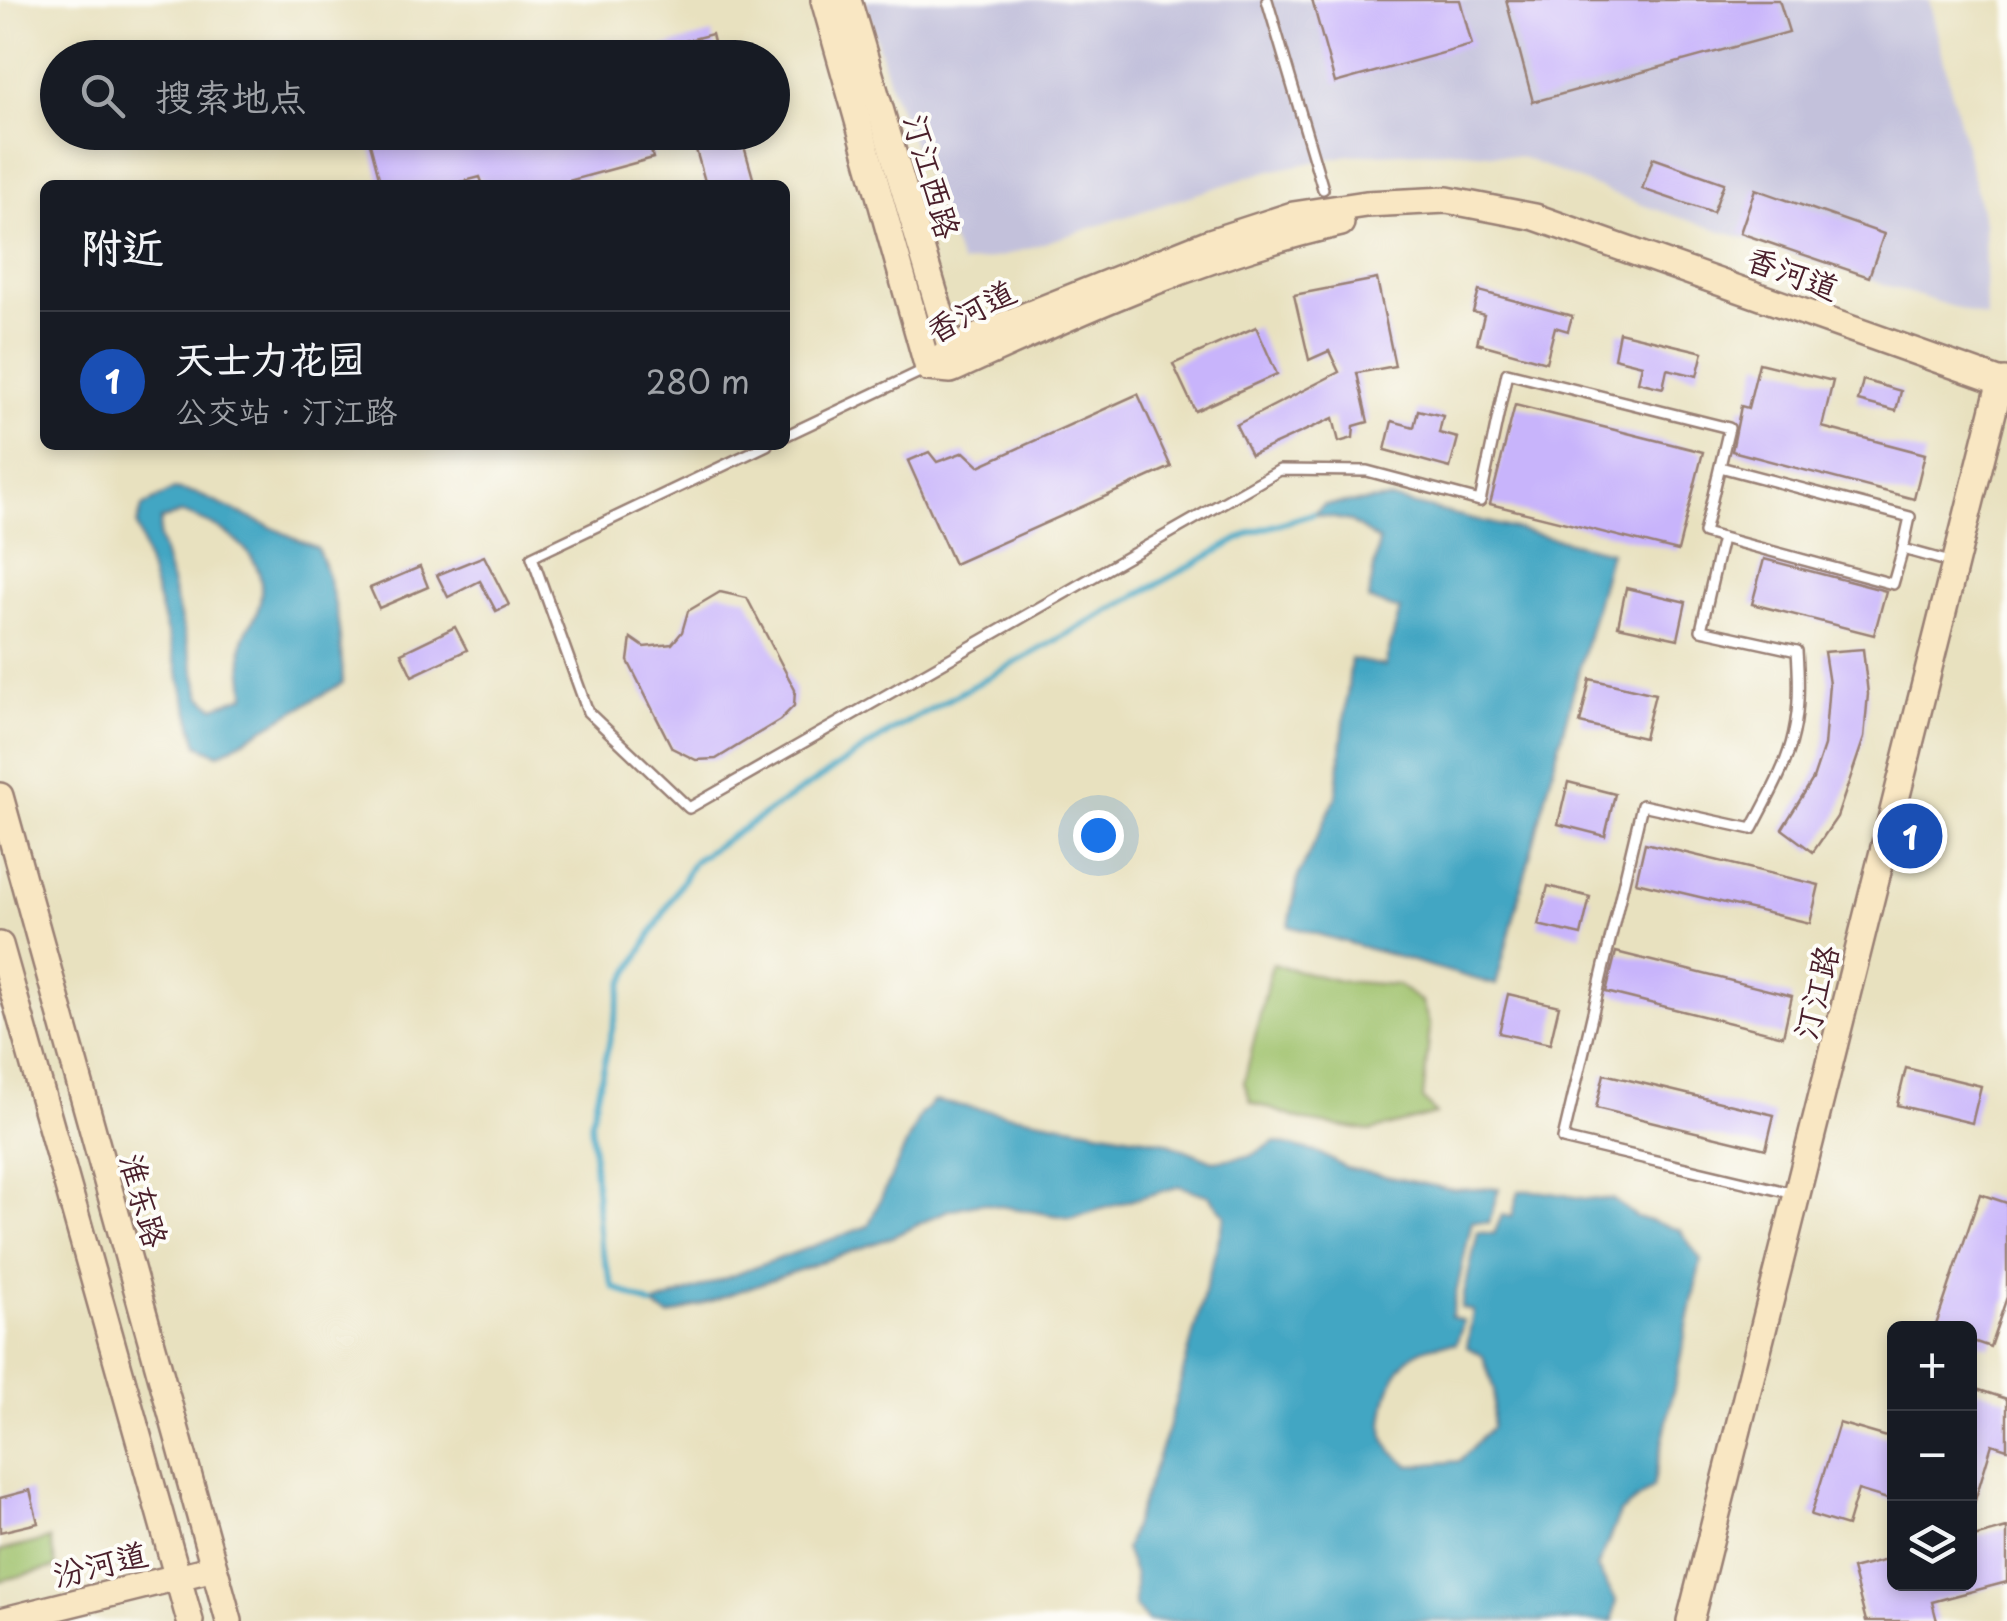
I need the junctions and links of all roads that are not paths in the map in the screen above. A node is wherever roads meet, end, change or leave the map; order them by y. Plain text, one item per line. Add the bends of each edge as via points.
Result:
1 (824, 0) edge
2 (848, 0) edge
3 (1268, 0) edge
4 (1324, 189) dead end
5 (943, 362) junction
6 (2005, 390) edge
7 (790, 434) edge
8 (757, 450) edge
9 (1720, 467) junction
10 (1722, 538) junction
11 (1903, 549) junction
12 (1960, 565) junction
13 (0, 800) edge
14 (0, 945) edge
15 (1797, 1195) junction
16 (214, 1568) junction
17 (178, 1578) junction
18 (1, 1621) edge
19 (190, 1621) edge
20 (229, 1621) edge
21 (1690, 1621) edge
22 (1706, 1621) edge

1 - 5 street, 汀江西路
2 - 5 street, 汀江西路
3 - 4 lane
5 - 6 street, 香河道 via 1173,256 1294,215 1447,200 1535,217
5 - 7 lane
6 - 12 street, 汀江路
8 - 9 lane via 532,557 588,712 689,808 1280,470 1368,471 1480,501 1507,372 1730,428
9 - 10 lane via 1704,533
9 - 11 lane via 1910,517
10 - 11 lane via 1893,584
10 - 15 lane via 1701,630 1798,651 1801,708 1792,744 1752,830 1642,805 1563,1139
11 - 12 lane
12 - 15 street, 汀江路
12 - 22 street, 汀江路
13 - 16 street, 淮东路
14 - 17 street
15 - 21 street, 汀江路
16 - 17 street, 汾河道
16 - 20 street, 淮东路
17 - 18 street, 汾河道
17 - 19 street

